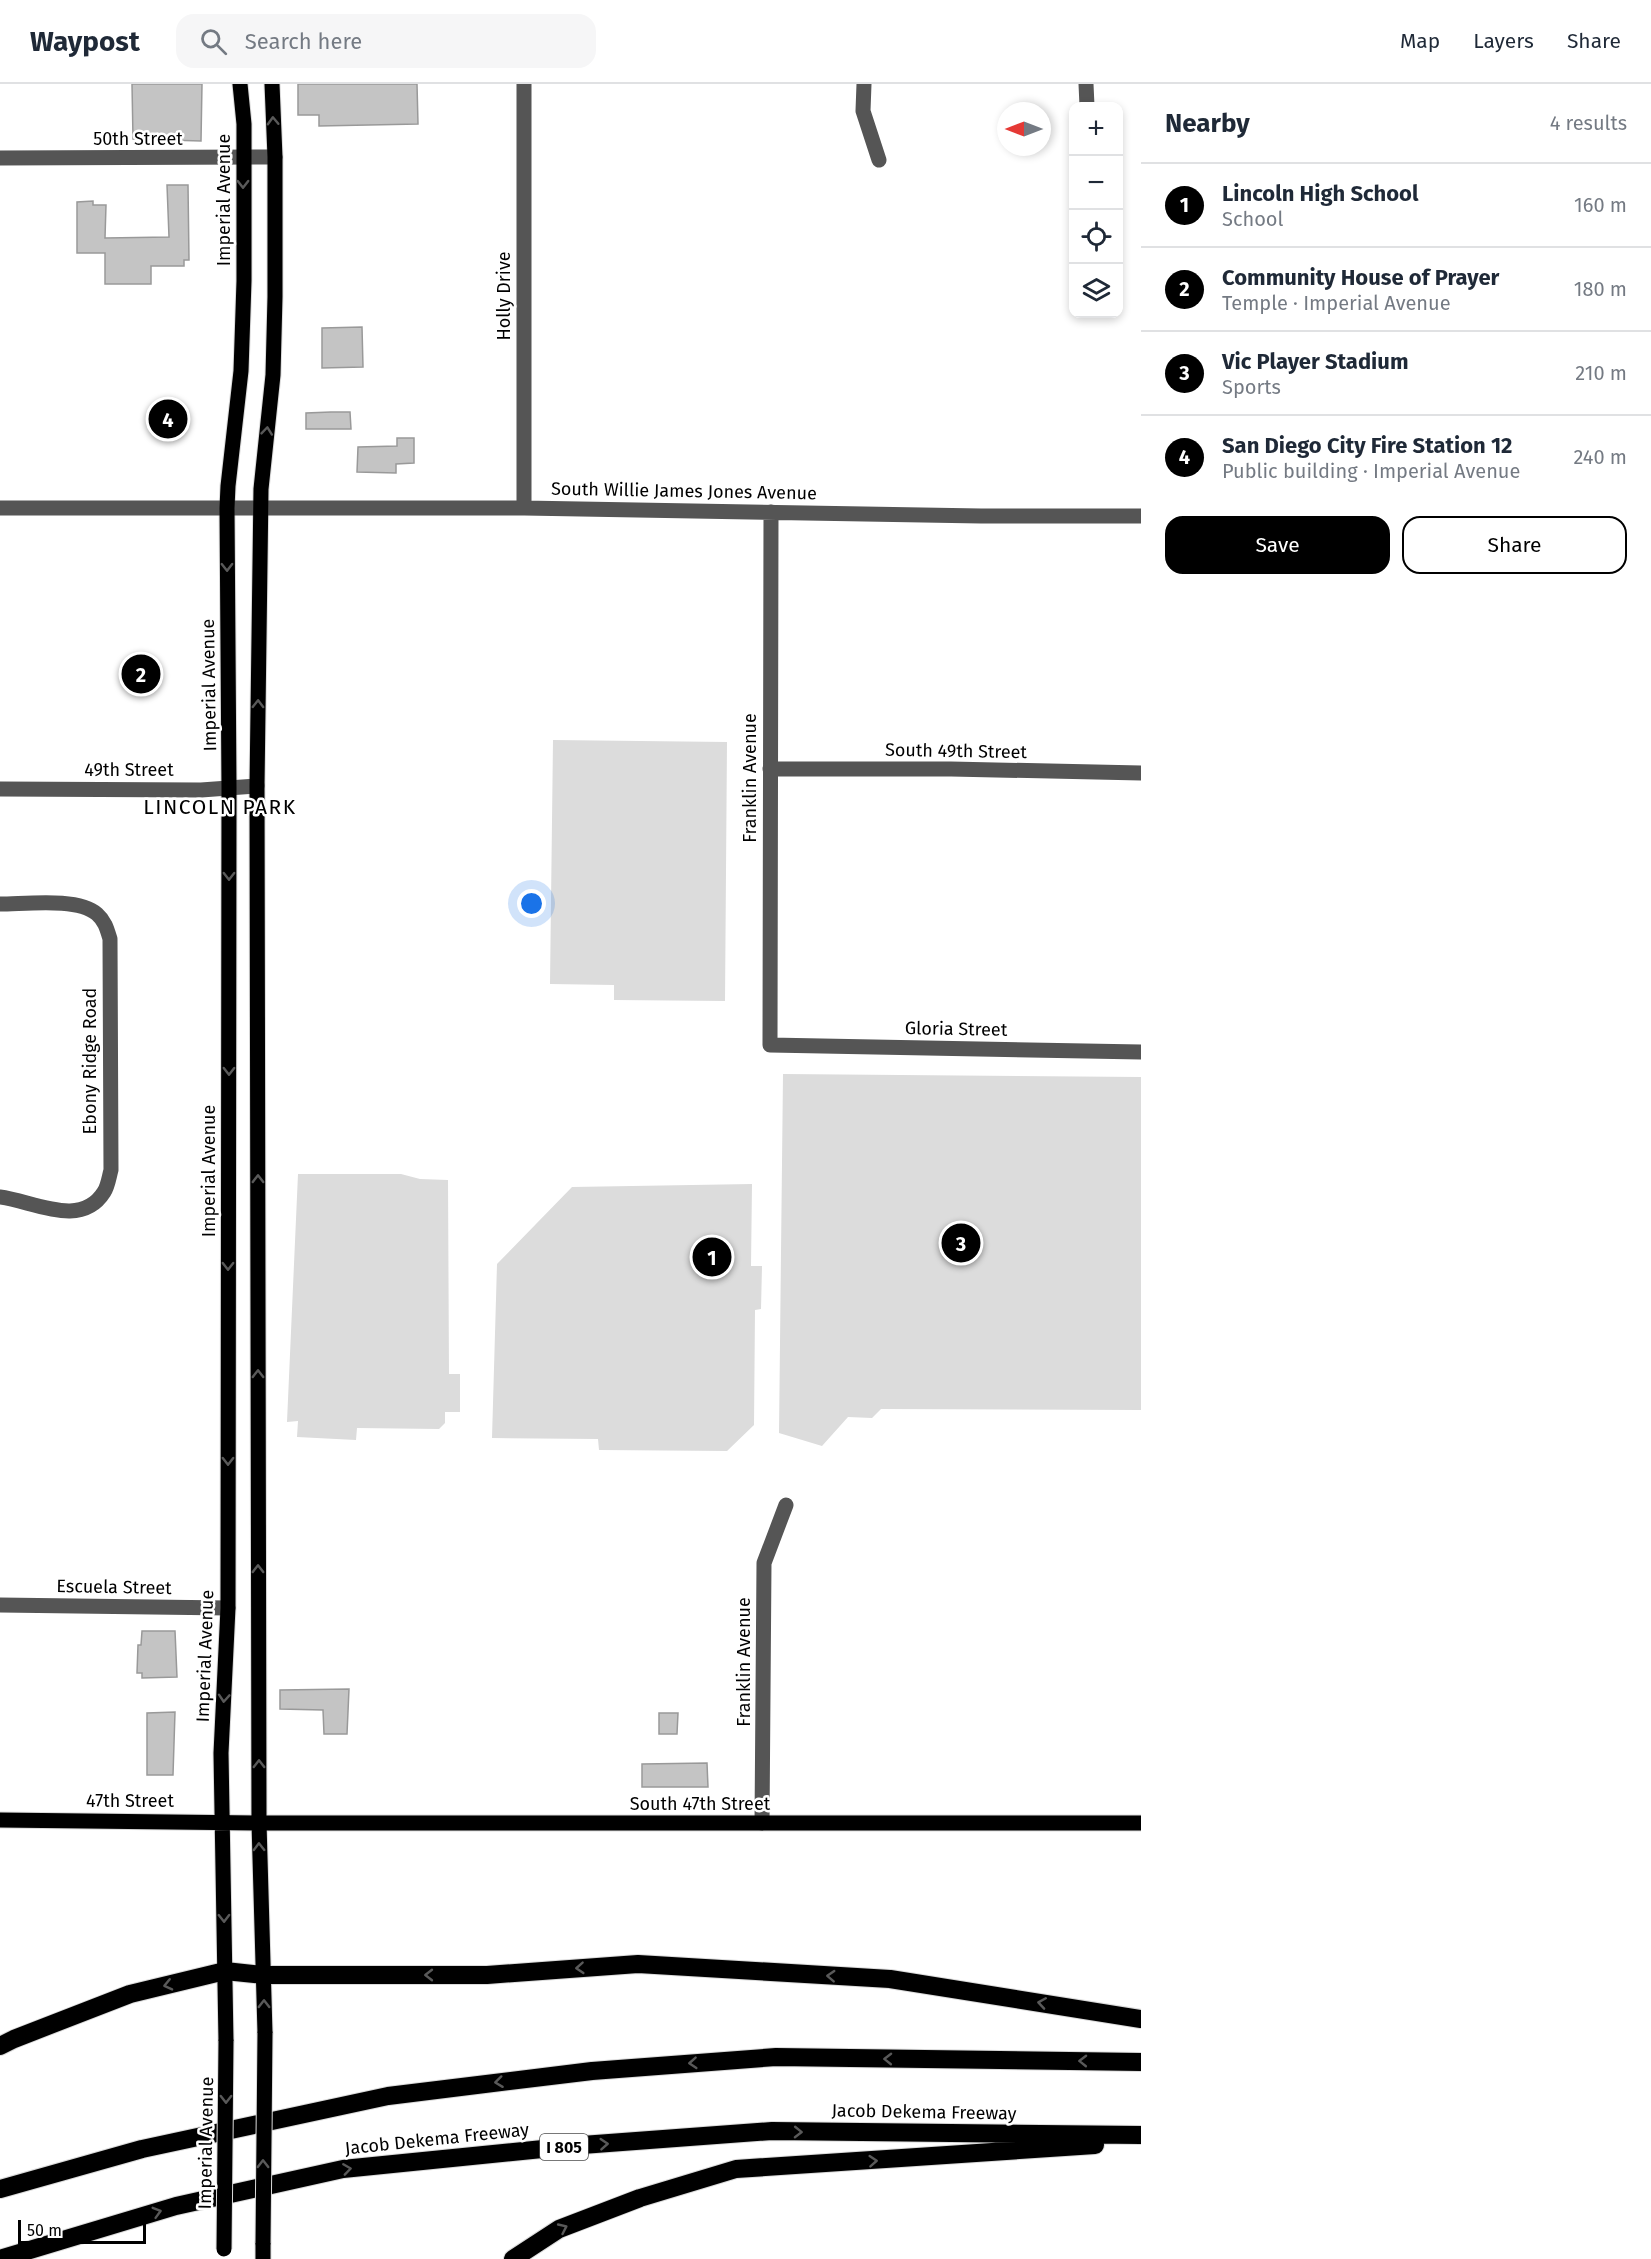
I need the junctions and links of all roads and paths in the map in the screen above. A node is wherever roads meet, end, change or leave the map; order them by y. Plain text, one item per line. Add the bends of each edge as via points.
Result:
1 (240, 84) edge
2 (272, 84) edge
3 (524, 84) edge
4 (864, 84) edge
5 (1086, 84) edge
6 (1087, 102) edge
7 (0, 158) edge
8 (243, 158) junction
9 (275, 158) junction
10 (879, 160) dead end
11 (0, 508) edge
12 (227, 508) junction
13 (261, 508) junction
14 (524, 508) junction
15 (771, 512) junction
16 (1141, 516) edge
17 (770, 769) junction
18 (1141, 773) edge
19 (258, 786) junction
20 (230, 788) junction
21 (0, 789) edge
22 (0, 904) edge
23 (770, 1045) joint
24 (1141, 1052) edge
25 (0, 1197) edge
26 (786, 1505) dead end
27 (0, 1605) edge
28 (228, 1608) junction
29 (0, 1820) edge
30 (222, 1821) junction
31 (259, 1823) junction
32 (762, 1823) junction
33 (1141, 1823) edge
34 (225, 1971) junction
35 (264, 1975) junction
36 (1141, 2019) edge
37 (0, 2046) edge
38 (1141, 2062) edge
39 (1141, 2135) edge
40 (1141, 2142) edge
41 (0, 2189) edge
42 (224, 2254) edge
43 (0, 2259) edge
44 (263, 2259) edge
45 (513, 2259) edge

1 - 8 main road, Imperial Avenue
9 -> 2 main road
3 - 14 street, Holly Drive
4 - 10 street via 863,111
5 - 6 street
7 - 8 street, 50th Street
8 - 9 street, 50th Street
8 -> 12 main road, Imperial Avenue via 241,371
13 -> 9 main road via 273,375
11 - 12 street, South Willie James Jones Avenue
12 - 13 street, South Willie James Jones Avenue
12 -> 20 main road, Imperial Avenue
13 - 14 street, South Willie James Jones Avenue
19 -> 13 main road
14 - 15 street, South Willie James Jones Avenue
15 - 16 street, South Willie James Jones Avenue
15 - 17 street, Franklin Avenue
17 - 18 street, South 49th Street
17 - 23 street, Franklin Avenue
19 - 20 street, 49th Street
31 -> 19 main road
20 - 21 street, 49th Street
20 -> 28 main road, Imperial Avenue
22 - 25 street, Ebony Ridge Road via 78,904 97,913 106,926 110,939 111,1170 105,1191 92,1206 69,1213
23 - 24 street, Gloria Street
26 - 32 street, Franklin Avenue via 764,1563
27 - 28 street, Escuela Street
28 -> 30 main road, Imperial Avenue
29 - 30 main road, 47th Street
30 - 31 main road, 47th Street
30 -> 34 main road, Imperial Avenue
31 - 32 main road, South 47th Street
35 -> 31 main road
32 - 33 main road, South 47th Street
34 - 35 highway
34 -> 37 highway via 130,1994
34 -> 42 main road, Imperial Avenue, bridge
36 -> 35 highway via 890,1979 638,1964 487,1975
44 -> 35 main road, bridge
38 -> 41 highway via 776,2057 592,2071 388,2096 142,2149
43 -> 39 highway, Jacob Dekema Freeway / I 805 via 176,2206 343,2169 772,2131
45 -> 40 highway via 559,2229 640,2198 736,2169

